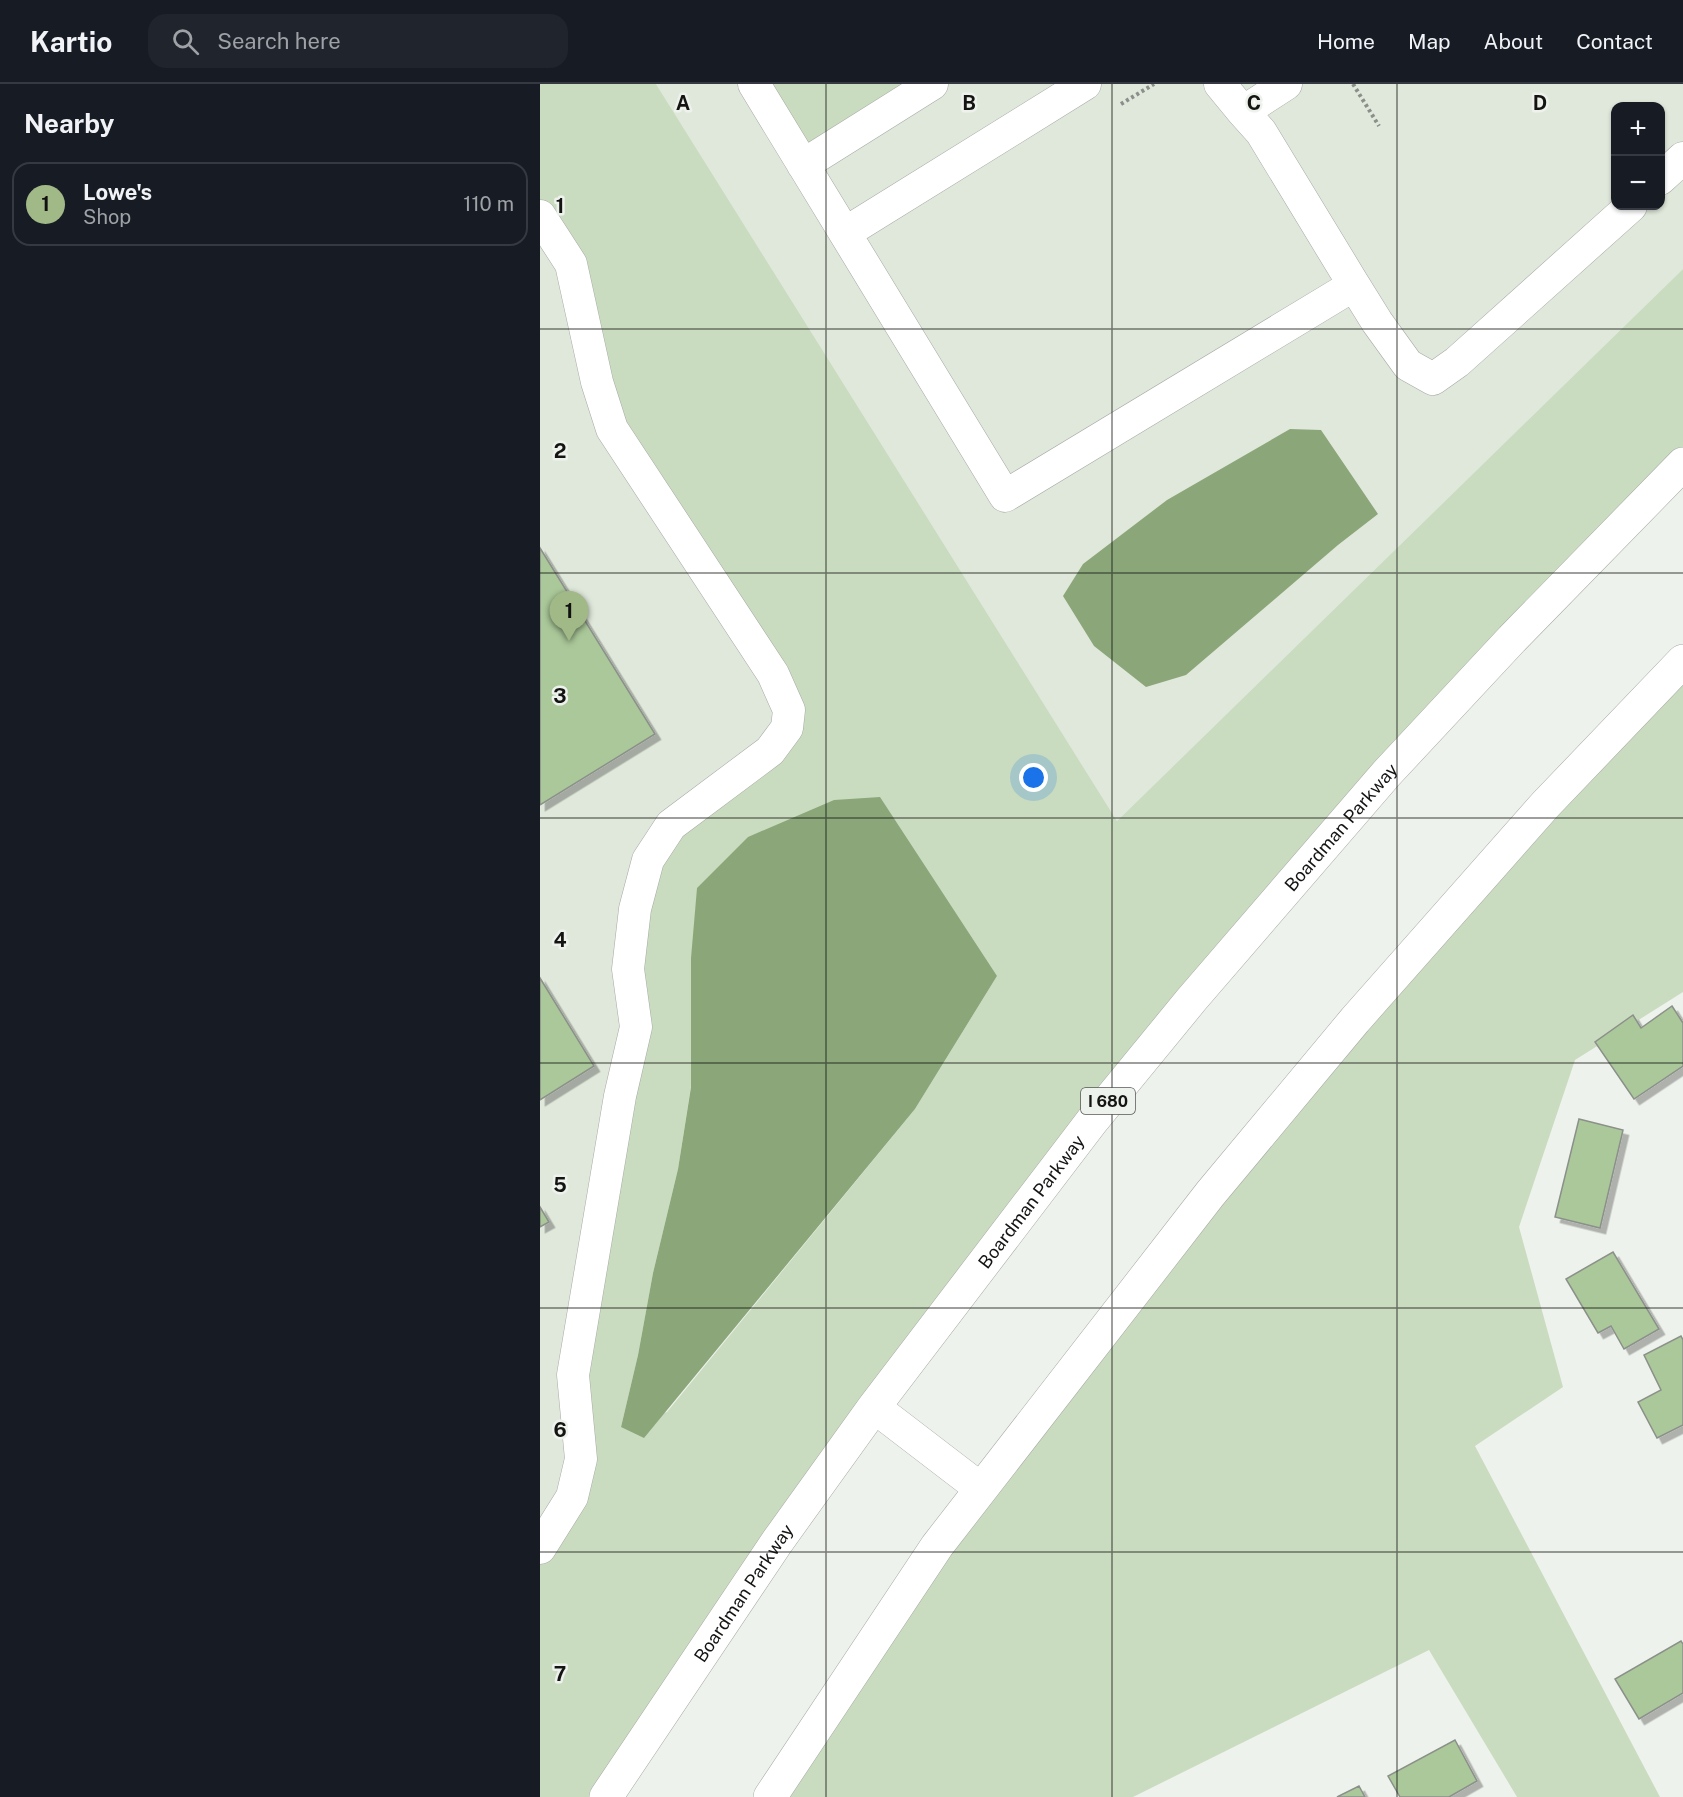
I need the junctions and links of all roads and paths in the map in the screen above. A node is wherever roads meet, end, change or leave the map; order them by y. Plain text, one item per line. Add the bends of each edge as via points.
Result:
1 (754, 84) edge
2 (932, 84) edge
3 (1085, 84) edge
4 (1154, 84) edge
5 (1220, 84) edge
6 (1286, 84) edge
7 (1353, 84) edge
8 (1121, 104) dead end
9 (1243, 112) junction
10 (1379, 126) dead end
11 (1683, 158) edge
12 (803, 165) junction
13 (1665, 174) edge
14 (1627, 210) edge
15 (540, 216) edge
16 (844, 233) junction
17 (1354, 285) junction
18 (1683, 464) edge
19 (1683, 661) edge
20 (874, 1407) junction
21 (981, 1489) junction
22 (540, 1548) edge
23 (606, 1797) edge
24 (770, 1797) edge

1 - 12 lane
2 - 12 lane
3 - 16 lane
4 - 8 path
5 - 9 lane
6 - 9 lane
7 - 10 path
9 - 17 lane via 1261,132
11 - 13 lane
12 - 16 lane
14 - 17 lane via 1433,379 1408,365
15 - 22 lane via 571,264 597,382 612,429 774,674 789,710 787,728 770,751 671,825 648,860 635,909 628,969 636,1027 620,1096 573,1375 581,1459 572,1497
16 - 17 lane via 1005,496
18 - 20 highway, Boardman Parkway / I 680 via 1404,755 1192,999 1092,1121
19 - 21 highway via 1545,805 1354,1020 1210,1194
20 - 21 lane
20 - 23 highway, Boardman Parkway / I 680 via 777,1542
21 - 24 highway via 937,1546

